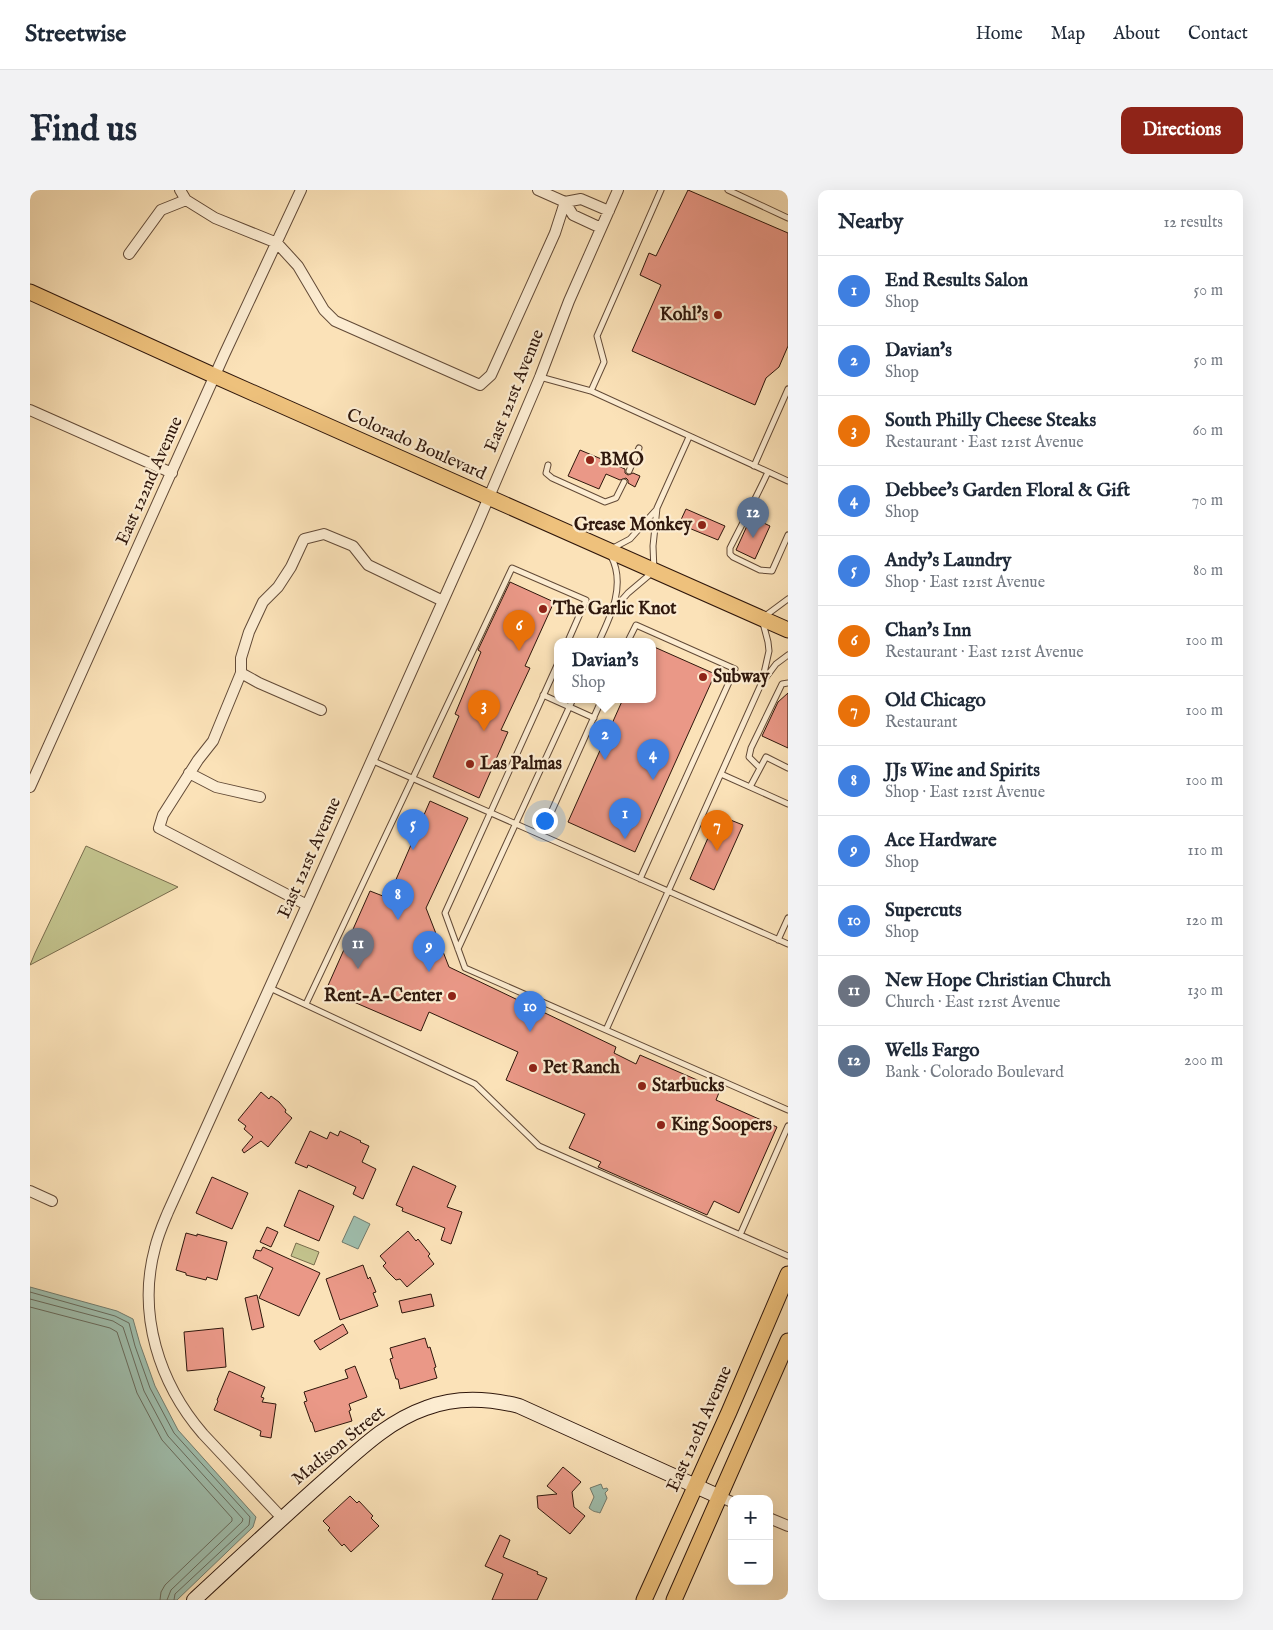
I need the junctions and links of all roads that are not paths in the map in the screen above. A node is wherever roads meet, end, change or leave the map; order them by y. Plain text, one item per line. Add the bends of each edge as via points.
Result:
1 (180, 190) edge
2 (302, 190) edge
3 (538, 190) edge
4 (569, 190) edge
5 (618, 190) edge
6 (661, 190) edge
7 (728, 190) edge
8 (186, 200) junction
9 (565, 202) junction
10 (609, 211) junction
11 (788, 218) edge
12 (601, 228) junction
13 (277, 243) junction
14 (129, 254) dead end
15 (30, 292) edge
16 (214, 376) junction
17 (540, 377) junction
18 (788, 389) edge
19 (591, 391) junction
20 (30, 410) edge
21 (689, 437) junction
22 (639, 448) dead end
23 (548, 465) dead end
24 (754, 466) junction
25 (629, 471) dead end
26 (768, 472) junction
27 (172, 473) junction
28 (788, 481) edge
29 (624, 482) dead end
30 (489, 497) junction
31 (657, 508) junction
32 (788, 535) edge
33 (609, 551) junction
34 (654, 571) junction
35 (788, 599) edge
36 (443, 601) junction
37 (613, 610) junction
38 (761, 619) junction
39 (788, 630) edge
40 (569, 638) edge
41 (600, 638) edge
42 (630, 638) edge
43 (788, 655) edge
44 (554, 672) edge
45 (241, 673) junction
46 (762, 682) junction
47 (788, 683) edge
48 (543, 695) junction
49 (554, 700) edge
50 (559, 703) edge
51 (571, 703) edge
52 (600, 703) edge
53 (569, 708) junction
54 (321, 710) dead end
55 (594, 718) junction
56 (371, 760) junction
57 (760, 768) junction
58 (788, 768) edge
59 (190, 773) junction
60 (721, 774) junction
61 (413, 778) junction
62 (30, 787) edge
63 (750, 787) junction
64 (260, 797) dead end
65 (788, 804) edge
66 (490, 812) junction
67 (516, 824) junction
68 (541, 835) junction
69 (640, 879) junction
70 (669, 892) junction
71 (307, 905) junction
72 (788, 918) edge
73 (778, 940) junction
74 (788, 944) edge
75 (458, 949) junction
76 (270, 988) junction
77 (306, 1004) junction
78 (606, 1030) junction
79 (788, 1110) edge
80 (788, 1126) edge
81 (30, 1191) edge
82 (52, 1201) dead end
83 (740, 1235) junction
84 (788, 1256) edge
85 (788, 1274) edge
86 (788, 1341) edge
87 (695, 1486) junction
88 (726, 1500) edge
89 (282, 1518) junction
90 (773, 1520) edge
91 (788, 1526) edge
92 (194, 1600) edge
93 (644, 1600) edge
94 (674, 1600) edge

1 - 8 street
2 - 13 street, East 122nd Avenue
3 - 9 street
4 - 9 street
5 - 10 street, East 121st Avenue
6 - 19 lane via 598,336 604,362
7 - 11 lane
8 - 13 street via 215,218
8 - 14 street via 161,210
9 - 10 street via 581,199
9 - 12 street via 573,215
9 - 13 street via 555,233 491,374 480,385 335,321 324,310 298,266
10 - 12 street, East 121st Avenue
12 - 17 street, East 121st Avenue
13 - 16 street, East 122nd Avenue
15 - 16 main road, Colorado Boulevard
16 - 27 street, East 122nd Avenue
16 - 30 main road, Colorado Boulevard
17 - 19 lane
17 - 30 street, East 121st Avenue
18 - 24 lane
19 - 21 lane
20 - 27 street
21 - 24 lane
21 - 31 lane
22 - 25 lane
23 - 29 lane via 546,474 552,478 605,502 616,498
24 - 26 lane
26 - 28 lane
26 - 32 lane via 730,548 730,554 760,570 772,571
27 - 62 street, East 122nd Avenue
30 - 33 main road, Colorado Boulevard
30 - 36 street, East 121st Avenue
31 - 33 lane via 630,539
31 - 34 lane via 652,546
33 - 34 main road, Colorado Boulevard
33 - 37 lane via 617,573
34 - 37 lane
34 - 38 main road, Colorado Boulevard
35 - 38 lane
36 - 45 street via 368,565 354,546 324,534 304,539 291,568 263,602 249,632 241,658
36 - 56 street, East 121st Avenue
37 - 41 lane
38 - 39 main road, Colorado Boulevard
38 - 46 lane via 768,642
40 - 61 lane via 586,600 512,568
42 - 69 lane via 636,625 735,669
43 - 46 lane
44 - 48 lane
45 - 54 street
45 - 59 street via 213,740
46 - 60 lane
47 - 57 lane via 782,684 751,748 749,757
48 - 49 lane
48 - 66 lane
50 - 53 lane
51 - 53 lane
52 - 55 lane
53 - 55 lane
53 - 67 lane
55 - 68 lane
56 - 61 lane
56 - 71 street, East 121st Avenue
57 - 58 lane via 766,758
57 - 63 lane
59 - 64 street via 216,787
59 - 71 street via 163,815 159,828
60 - 63 lane
60 - 70 lane
61 - 66 lane
61 - 77 lane
63 - 65 lane
66 - 67 lane
66 - 75 lane via 445,913
67 - 68 lane
67 - 75 lane
68 - 69 lane
69 - 70 lane
70 - 73 lane
70 - 78 lane
71 - 76 street, East 121st Avenue
72 - 73 lane
73 - 74 lane
75 - 78 lane via 465,968
76 - 77 lane
76 - 89 street, East 121st Avenue via 168,1212 155,1249 148,1292 150,1321 158,1355 173,1393 194,1424
77 - 83 lane via 475,1084 539,1146
78 - 79 lane
80 - 83 lane
81 - 82 street
83 - 84 lane
85 - 87 main road, East 120th Avenue
86 - 88 main road
87 - 88 street, Madison Street
87 - 89 street, Madison Street via 530,1409 465,1399 426,1408 390,1425
87 - 93 main road, East 120th Avenue
88 - 94 main road
89 - 92 street, Madison Street
90 - 91 street

